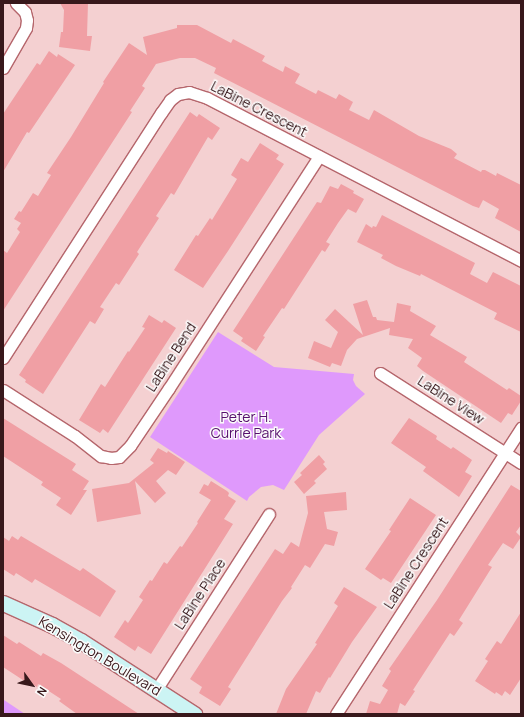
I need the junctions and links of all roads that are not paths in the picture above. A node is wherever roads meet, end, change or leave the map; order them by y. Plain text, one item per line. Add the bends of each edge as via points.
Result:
1 (16, 3) edge
2 (3, 68) edge
3 (319, 156) junction
4 (521, 261) edge
5 (3, 358) edge
6 (380, 373) dead end
7 (3, 390) edge
8 (521, 428) edge
9 (505, 452) junction
10 (521, 463) edge
11 (270, 514) dead end
12 (3, 603) edge
13 (156, 690) junction
14 (194, 714) edge
15 (336, 714) edge

1 - 2 street via 25,12 26,28
3 - 4 street, LaBine Crescent
3 - 5 street, LaBine Crescent via 207,98 189,92 178,94 161,113
3 - 7 street, LaBine Bend via 169,388 130,446 119,457 101,456
6 - 9 street, LaBine View
8 - 9 street, LaBine Crescent
9 - 10 street, LaBine View
9 - 15 street, LaBine Crescent
11 - 13 street, LaBine Place
12 - 13 main road, Kensington Boulevard via 52,625
13 - 14 main road, Kensington Boulevard

